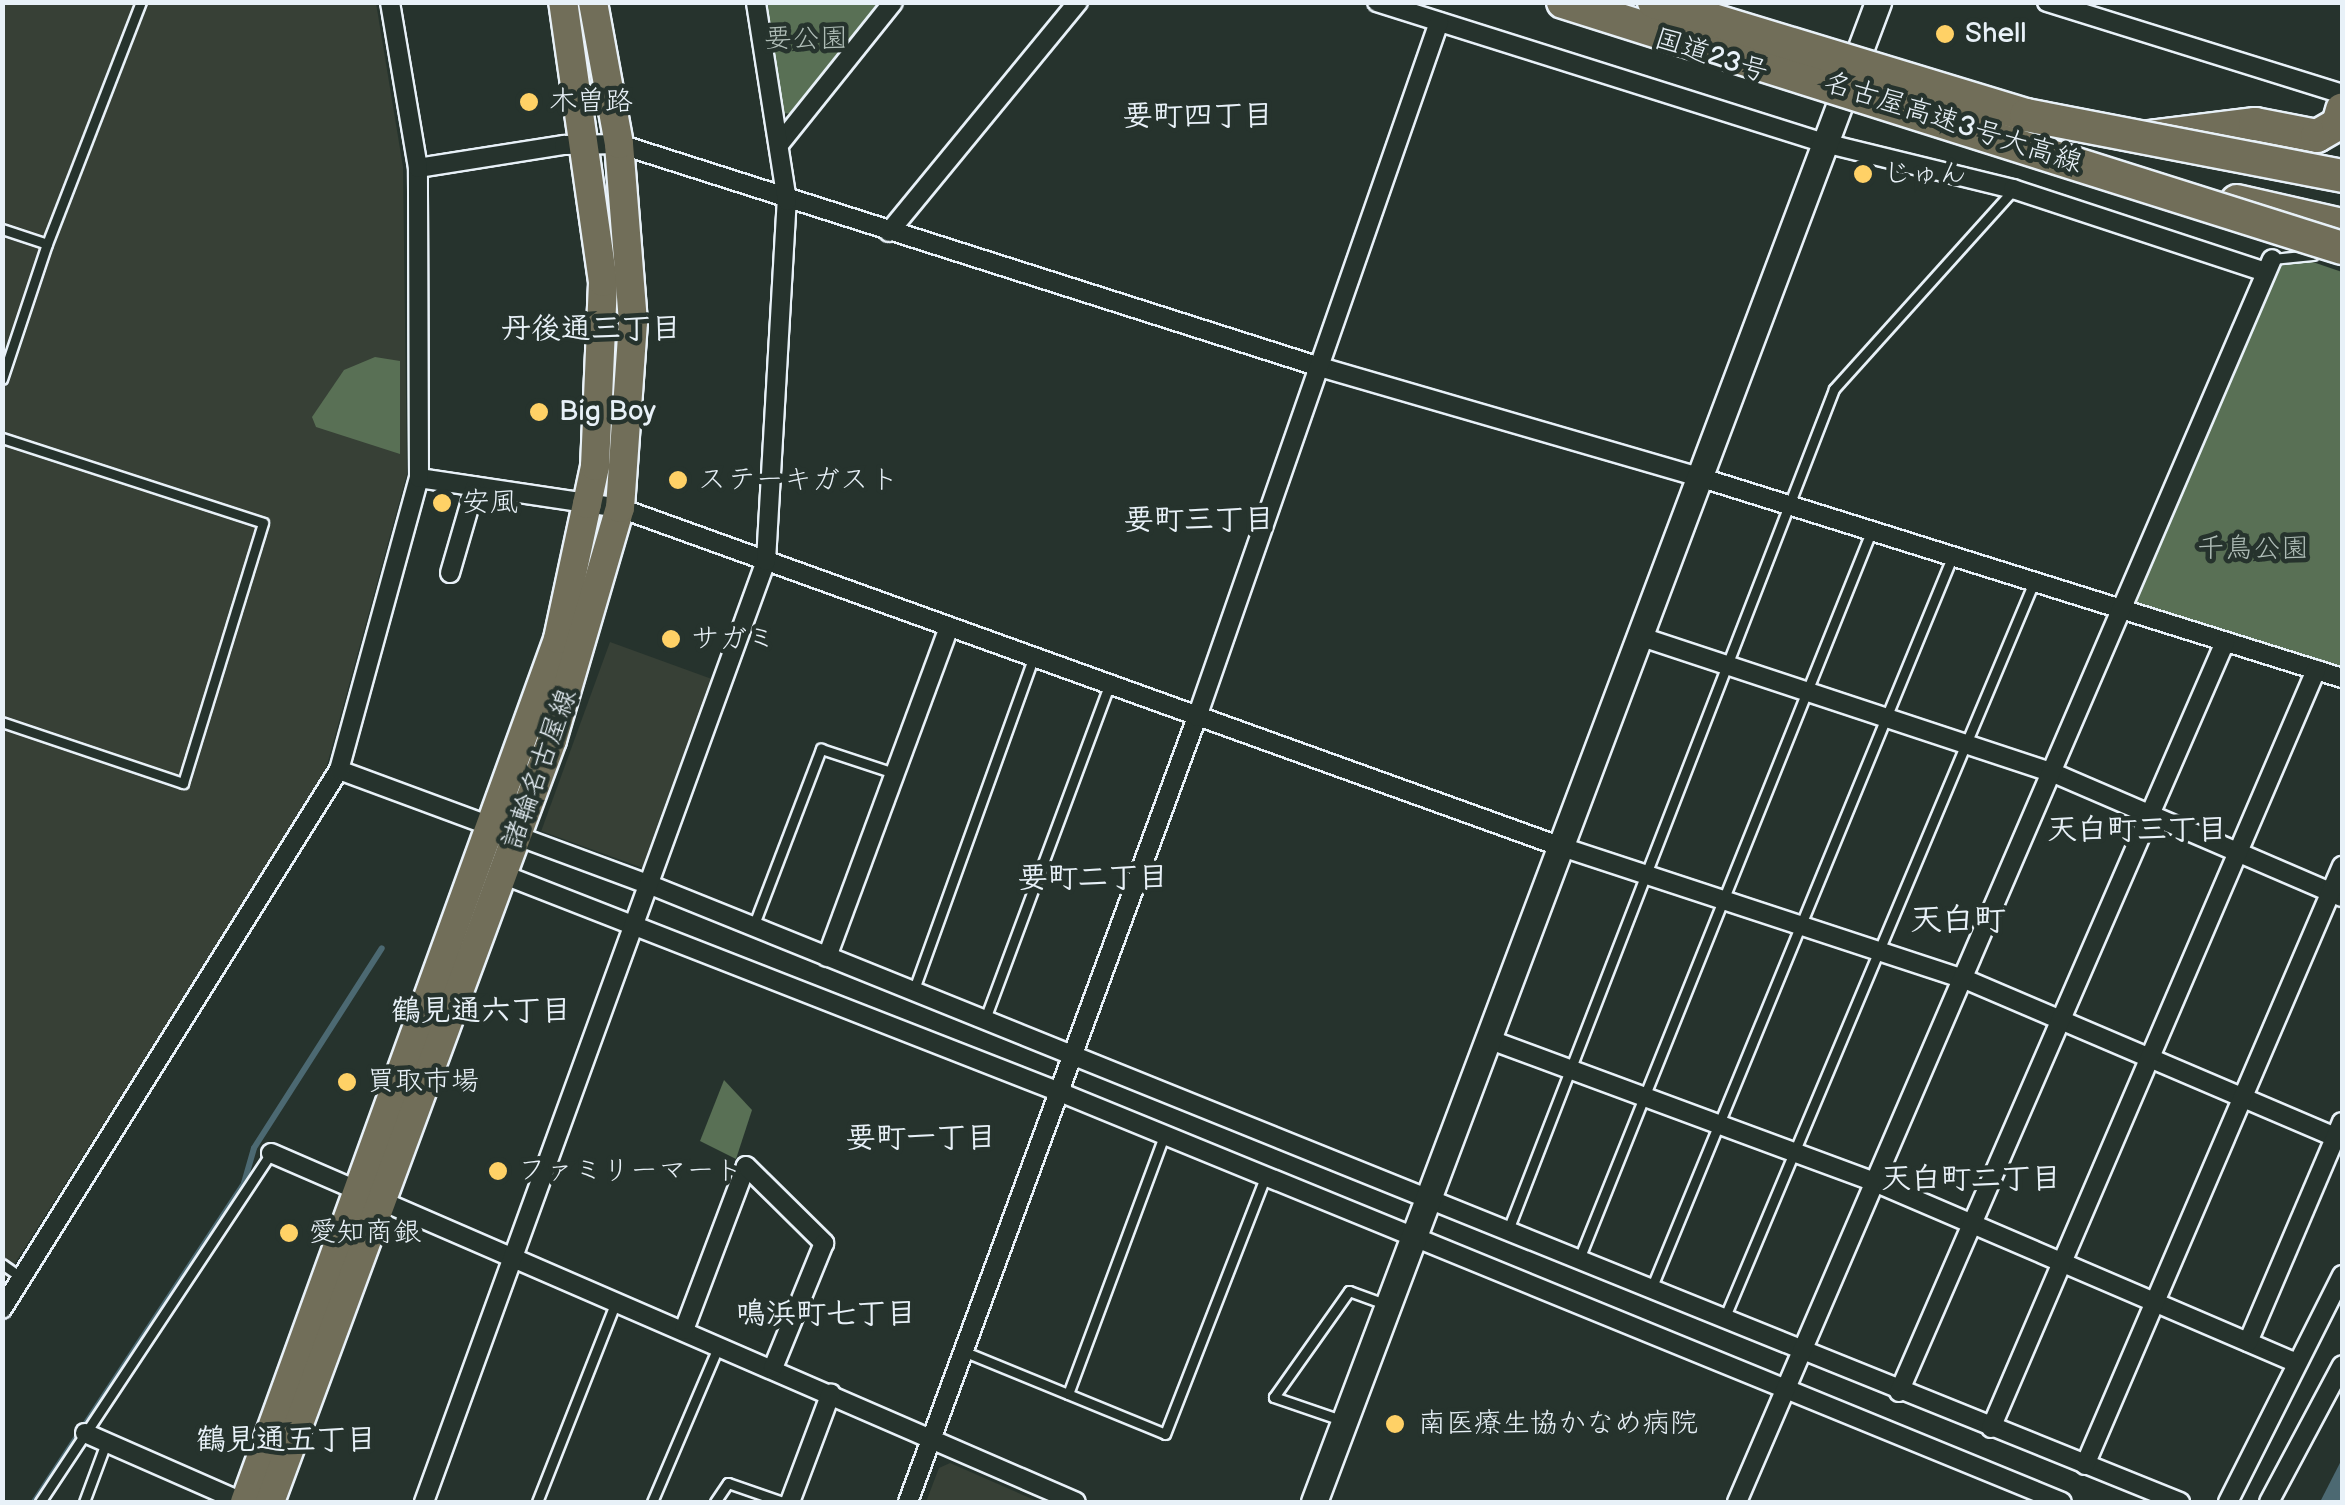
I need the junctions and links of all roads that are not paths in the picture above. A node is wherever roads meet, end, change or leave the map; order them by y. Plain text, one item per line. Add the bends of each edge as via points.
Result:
1 (141, 2) edge
2 (390, 2) edge
3 (564, 2) edge
4 (592, 2) edge
5 (756, 2) edge
6 (893, 2) edge
7 (1078, 2) edge
8 (1376, 2) edge
9 (1546, 2) edge
10 (1563, 2) edge
11 (1654, 2) edge
12 (1705, 2) edge
13 (1878, 2) edge
14 (2047, 2) edge
15 (1439, 22) junction
16 (1858, 50) junction
17 (1841, 97) junction
18 (2341, 114) edge
19 (2150, 137) junction
20 (781, 142) junction
21 (1824, 143) junction
22 (587, 144) junction
23 (618, 144) junction
24 (418, 168) junction
25 (2342, 176) edge
26 (2013, 190) junction
27 (2342, 190) edge
28 (787, 201) junction
29 (2342, 226) edge
30 (2, 230) edge
31 (889, 232) junction
32 (47, 244) junction
33 (2333, 253) edge
34 (2269, 266) junction
35 (1320, 367) junction
36 (2, 380) edge
37 (2, 438) edge
38 (1698, 477) junction
39 (420, 478) junction
40 (475, 487) junction
41 (587, 504) junction
42 (1791, 506) junction
43 (620, 508) junction
44 (1872, 532) junction
45 (1954, 556) junction
46 (766, 561) junction
47 (450, 573) dead end
48 (2034, 582) junction
49 (2124, 609) junction
50 (948, 627) junction
51 (1639, 636) junction
52 (2225, 642) junction
53 (1033, 658) junction
54 (1729, 666) junction
55 (2316, 670) junction
56 (2342, 678) edge
57 (1109, 685) junction
58 (1807, 693) junction
59 (1197, 717) junction
60 (1888, 717) junction
61 (2, 722) edge
62 (1968, 743) junction
63 (339, 770) junction
64 (895, 773) junction
65 (2056, 774) junction
66 (2150, 814) junction
67 (504, 828) junction
68 (1559, 846) junction
69 (2238, 852) junction
70 (2342, 866) edge
71 (502, 874) junction
72 (1648, 875) junction
73 (648, 884) junction
74 (2337, 894) edge
75 (1724, 900) junction
76 (633, 924) junction
77 (1803, 926) junction
78 (753, 927) junction
79 (1879, 951) junction
80 (827, 957) junction
81 (1967, 980) junction
82 (913, 992) junction
83 (984, 1022) junction
84 (2060, 1022) junction
85 (1488, 1039) junction
86 (1074, 1058) junction
87 (2150, 1058) junction
88 (1570, 1070) junction
89 (1062, 1094) junction
90 (1645, 1098) junction
91 (2242, 1098) junction
92 (1720, 1126) junction
93 (2340, 1133) edge
94 (1164, 1136) junction
95 (271, 1153) joint
96 (1795, 1153) junction
97 (1265, 1178) junction
98 (1878, 1184) junction
99 (370, 1191) junction
100 (1426, 1199) junction
101 (1972, 1224) junction
102 (1507, 1232) junction
103 (1412, 1238) junction
104 (513, 1257) junction
105 (1578, 1262) junction
106 (2062, 1263) junction
107 (2, 1264) edge
108 (2342, 1276) edge
109 (22, 1278) junction
110 (1650, 1292) junction
111 (616, 1301) junction
112 (2154, 1303) junction
113 (1387, 1305) junction
114 (2, 1309) edge
115 (1723, 1322) junction
116 (684, 1330) junction
117 (2248, 1342) junction
118 (719, 1345) junction
119 (963, 1350) junction
120 (1799, 1353) junction
121 (2297, 1362) junction
122 (2342, 1365) edge
123 (773, 1368) junction
124 (1784, 1392) junction
125 (1898, 1392) junction
126 (831, 1393) junction
127 (1068, 1394) junction
128 (1344, 1421) junction
129 (1991, 1428) junction
130 (85, 1433) junction
131 (933, 1437) junction
132 (107, 1440) junction
133 (2085, 1465) junction
134 (40, 1502) edge
135 (84, 1502) edge
136 (244, 1502) edge
137 (270, 1502) edge
138 (424, 1502) edge
139 (536, 1502) edge
140 (652, 1502) edge
141 (715, 1502) edge
142 (786, 1502) edge
143 (908, 1502) edge
144 (1076, 1502) edge
145 (1314, 1502) edge
146 (1737, 1502) edge
147 (2062, 1502) edge
148 (2180, 1502) edge
149 (2228, 1502) edge
150 (2270, 1502) edge

1 - 32 lane
2 - 24 street
3 - 22 main road, 諸輪名古屋線
4 - 23 main road, 諸輪名古屋線
5 - 20 street
6 - 20 street
7 - 31 street
8 - 15 street
9 - 17 highway, 国道23号
10 - 33 highway, 名古屋高速3号大高線, bridge
11 - 25 highway, 名古屋高速3号大高線, bridge via 2026,114
12 - 16 highway, 国道23号
13 - 16 street
14 - 18 street
15 - 21 street
15 - 35 street
16 - 17 street
16 - 19 highway, 国道23号
17 - 21 street
17 - 29 highway, 国道23号 via 2042,154
18 - 19 highway via 2317,136 2255,124
19 - 27 highway, 国道23号
20 - 28 street
21 - 26 street
21 - 38 street
22 - 23 street
22 - 24 street
22 - 41 main road, 諸輪名古屋線 via 603,282
23 - 28 street
23 - 43 main road, 諸輪名古屋線 via 634,322
24 - 39 street
26 - 34 street
26 - 42 lane via 1834,389
28 - 31 street
28 - 46 street
30 - 32 lane
31 - 35 street
32 - 36 lane
33 - 34 lane via 2305,252
34 - 49 street
35 - 38 street
35 - 59 street
37 - 61 lane via 263,524 183,783
38 - 42 street
38 - 51 street
39 - 40 street
39 - 63 street
40 - 41 street
40 - 47 street
41 - 43 street
41 - 67 main road, 諸輪名古屋線 via 558,639
42 - 44 street
42 - 54 lane
43 - 46 street
43 - 67 main road, 諸輪名古屋線 via 587,637
44 - 45 street
44 - 58 lane
45 - 48 street
45 - 60 lane
46 - 50 street
46 - 73 street
48 - 49 street
48 - 62 lane
49 - 52 street
49 - 65 street
50 - 53 street
50 - 64 street
51 - 54 street
51 - 68 street
52 - 55 street
52 - 66 street
53 - 57 street
53 - 82 lane
54 - 58 street
54 - 72 lane
55 - 56 street
55 - 69 street
57 - 59 street
57 - 83 lane
58 - 60 street
58 - 75 lane
59 - 68 street
59 - 86 street
60 - 62 street
60 - 77 lane
62 - 65 street
62 - 79 lane
63 - 67 street
63 - 109 street
64 - 78 lane via 821,749
64 - 80 street
65 - 66 street
65 - 81 street
66 - 69 street
66 - 84 street
67 - 71 main road, 諸輪名古屋線
67 - 73 street
67 - 99 main road, 諸輪名古屋線
68 - 72 street
68 - 85 street
69 - 74 street
69 - 87 street
70 - 74 street
71 - 76 street
71 - 99 main road, 諸輪名古屋線
72 - 75 street
72 - 88 lane
73 - 76 street
73 - 78 street
74 - 91 street
75 - 77 street
75 - 90 lane
76 - 89 street
76 - 104 street
77 - 79 street
77 - 92 lane
78 - 80 street
79 - 81 street
79 - 96 lane
80 - 82 street
81 - 84 street
81 - 98 street
82 - 83 street
83 - 86 street
84 - 87 street
84 - 101 street
85 - 88 street
85 - 100 street
86 - 89 street
86 - 100 street
87 - 91 street
87 - 106 street
88 - 90 street
88 - 102 lane
89 - 94 street
89 - 119 street
90 - 92 street
90 - 105 lane
91 - 93 street
91 - 112 street
92 - 96 street
92 - 110 lane
93 - 117 street
94 - 97 street
94 - 127 lane
95 - 99 street
95 - 130 lane
96 - 98 street
96 - 115 lane
97 - 103 street
97 - 127 lane via 1165,1434
98 - 101 street
98 - 120 street
99 - 104 street
99 - 136 main road, 諸輪名古屋線
99 - 137 main road, 諸輪名古屋線
100 - 102 street
100 - 103 street
101 - 106 street
101 - 125 street
102 - 105 street
103 - 113 street
103 - 124 street
104 - 111 street
104 - 138 street
105 - 110 street
106 - 112 street
106 - 129 street
107 - 109 lane
108 - 121 street
109 - 114 street
110 - 115 street
111 - 116 street
111 - 139 lane
112 - 117 street
112 - 133 street
113 - 128 street
113 - 128 lane via 1349,1291 1274,1397
115 - 120 street
116 - 118 street
116 - 123 street via 746,1166 824,1243
117 - 121 street
118 - 123 street
118 - 140 lane
119 - 127 lane
119 - 131 street
120 - 124 street
120 - 125 street
121 - 149 street
122 - 150 street
123 - 126 street
124 - 146 street
124 - 147 street
125 - 129 street
126 - 131 street
126 - 142 street
128 - 145 street
129 - 133 street
130 - 132 street
130 - 134 lane
131 - 143 street
131 - 144 street
132 - 135 lane
132 - 136 street
133 - 148 street
141 - 142 lane via 728,1483

